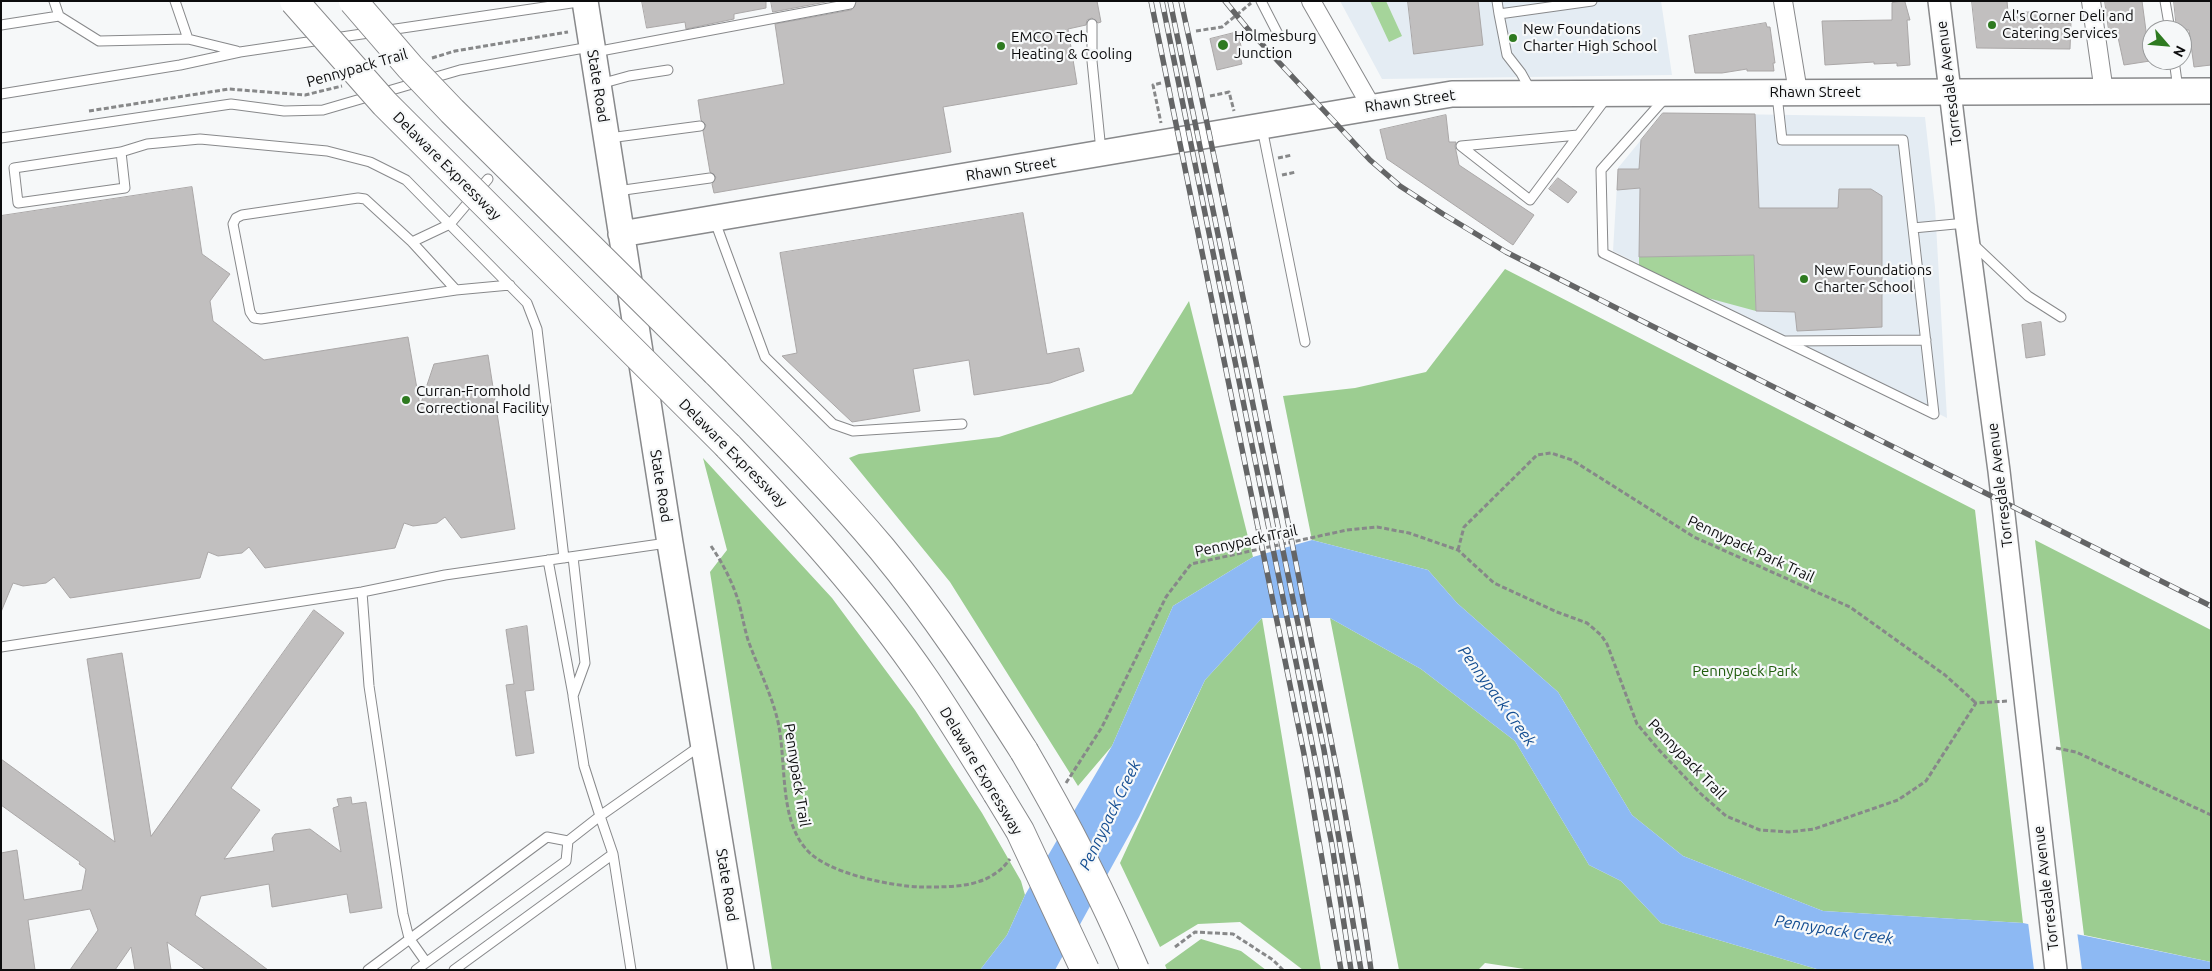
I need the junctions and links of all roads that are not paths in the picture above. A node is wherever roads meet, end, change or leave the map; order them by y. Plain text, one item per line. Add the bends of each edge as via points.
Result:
1 (54, 1) edge
2 (175, 1) edge
3 (294, 1) edge
4 (353, 1) edge
5 (585, 1) edge
6 (851, 1) edge
7 (1261, 1) edge
8 (1311, 1) edge
9 (1498, 1) edge
10 (1592, 1) edge
11 (1783, 1) edge
12 (1939, 1) edge
13 (2091, 1) edge
14 (2166, 1) edge
15 (1499, 14) junction
16 (59, 16) junction
17 (2169, 20) edge
18 (1092, 24) dead end
19 (1, 25) edge
20 (1279, 36) dead end
21 (188, 38) junction
22 (592, 49) junction
23 (240, 52) junction
24 (668, 70) dead end
25 (2176, 70) edge
26 (598, 84) junction
27 (2211, 91) edge
28 (1670, 92) junction
29 (1788, 92) junction
30 (1950, 92) junction
31 (2104, 92) junction
32 (2179, 92) junction
33 (1532, 93) junction
34 (1610, 93) junction
35 (1, 94) edge
36 (1370, 106) junction
37 (1261, 125) junction
38 (700, 126) dead end
39 (1578, 136) junction
40 (1, 138) edge
41 (606, 139) junction
42 (121, 152) junction
43 (1102, 154) junction
44 (710, 178) dead end
45 (488, 179) dead end
46 (614, 192) junction
47 (714, 219) junction
48 (450, 224) junction
49 (1913, 228) junction
50 (1967, 232) junction
51 (620, 234) junction
52 (412, 242) junction
53 (510, 285) junction
54 (456, 290) junction
55 (2062, 317) dead end
56 (1926, 340) junction
57 (1783, 341) junction
58 (1305, 342) dead end
59 (962, 424) dead end
60 (670, 543) junction
61 (569, 557) junction
62 (548, 560) junction
63 (362, 592) junction
64 (1, 647) edge
65 (573, 696) junction
66 (703, 744) junction
67 (600, 816) junction
68 (568, 840) junction
69 (613, 854) junction
70 (409, 938) junction
71 (426, 962) junction
72 (368, 970) edge
73 (416, 970) edge
74 (454, 970) edge
75 (631, 970) edge
76 (741, 970) edge
77 (1085, 970) edge
78 (1135, 970) edge
79 (2056, 970) edge

1 - 16 lane
2 - 21 lane
3 - 77 highway, Delaware Expressway, bridge via 385,104 728,446 803,524 852,583 926,680 997,793 1020,832
4 - 78 highway, bridge via 447,106 810,466 883,551 966,659 1024,751 1056,806
5 - 22 main road, State Road
5 - 23 lane
6 - 22 lane via 850,4
7 - 20 lane
8 - 36 street
9 - 15 lane
10 - 15 lane
11 - 29 street
12 - 30 street, Torresdale Avenue
13 - 31 street
14 - 17 lane
15 - 33 lane via 1507,55
16 - 19 lane
16 - 21 lane via 99,41
18 - 43 lane via 1092,61
21 - 23 lane
22 - 26 main road, State Road
22 - 40 lane via 460,70 323,110 284,111 230,104
23 - 35 lane
24 - 26 lane
25 - 32 lane
26 - 41 main road, State Road
27 - 32 main road, Rhawn Street
28 - 29 main road, Rhawn Street
28 - 34 main road, Rhawn Street
28 - 57 lane via 1601,170 1602,253
29 - 30 main road, Rhawn Street
29 - 49 lane via 1782,140 1903,140
30 - 31 main road, Rhawn Street
30 - 50 street, Torresdale Avenue
31 - 32 main road, Rhawn Street
33 - 34 main road, Rhawn Street
33 - 36 main road, Rhawn Street via 1452,94
34 - 39 lane
36 - 37 main road, Rhawn Street
37 - 43 main road, Rhawn Street
37 - 58 lane
38 - 41 lane
39 - 39 lane via 1530,200 1461,146 1510,141
41 - 46 main road, State Road
42 - 42 lane via 14,168 18,203 125,188
42 - 48 lane via 148,144 200,139 327,151 370,162 406,180
43 - 47 main road, Rhawn Street
44 - 46 lane
45 - 48 lane
46 - 51 main road, State Road
47 - 51 main road, Rhawn Street
47 - 59 lane via 765,357 833,424 853,431
48 - 52 lane
48 - 53 lane
49 - 50 lane
49 - 56 lane
50 - 55 lane via 2028,296
50 - 79 street, Torresdale Avenue via 1999,471
51 - 60 main road, State Road
52 - 54 lane
52 - 54 lane via 370,202 358,198 242,214 234,224 250,312 254,318
53 - 54 lane
53 - 61 lane via 527,304 537,329
56 - 57 lane
56 - 57 lane via 1934,414
60 - 61 lane
60 - 66 main road, State Road
61 - 62 lane
61 - 65 lane via 585,663
62 - 63 lane via 445,575
62 - 65 lane
63 - 64 lane
63 - 70 lane via 369,686
65 - 67 lane via 584,766
66 - 67 lane
66 - 76 main road, State Road
67 - 68 lane
67 - 69 lane
68 - 70 lane via 546,837
68 - 71 lane via 566,861
69 - 74 lane
69 - 75 lane
70 - 71 lane
70 - 72 lane
71 - 73 lane

